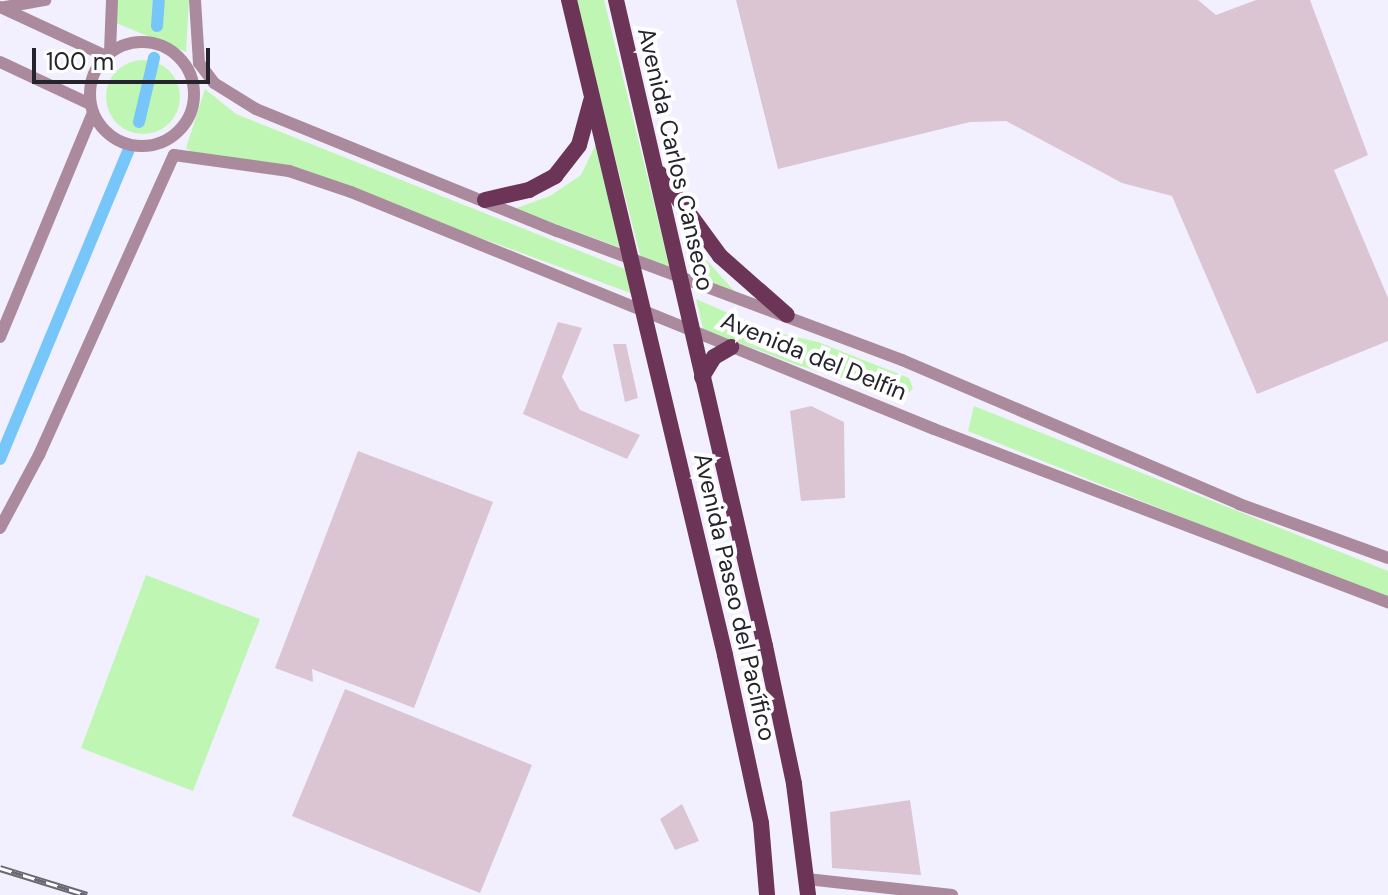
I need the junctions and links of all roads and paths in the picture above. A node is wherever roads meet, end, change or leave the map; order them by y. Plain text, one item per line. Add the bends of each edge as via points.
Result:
1 (45, 0) edge
2 (112, 0) edge
3 (195, 0) edge
4 (569, 0) edge
5 (616, 0) edge
6 (0, 7) edge
7 (108, 54) junction
8 (0, 62) edge
9 (194, 66) junction
10 (592, 95) junction
11 (91, 108) junction
12 (166, 141) junction
13 (174, 155) junction
14 (656, 168) junction
15 (485, 200) junction
16 (633, 258) junction
17 (677, 277) junction
18 (646, 312) junction
19 (787, 315) junction
20 (690, 329) junction
21 (0, 337) edge
22 (731, 347) junction
23 (702, 377) junction
24 (0, 528) edge
25 (1388, 558) edge
26 (1388, 602) edge
27 (807, 887) edge
28 (767, 895) edge
29 (952, 895) edge

1 - 6 street
2 - 7 street
3 - 9 street
4 - 10 main road
5 - 14 main road, Avenida Carlos Canseco
6 - 7 street
7 - 9 street via 138,41 154,42
7 - 11 street via 93,78
8 - 11 street
9 - 12 street via 192,110
9 - 15 street, Avenida del Delfín via 256,109
10 - 15 main road via 579,145 555,176 529,190
10 - 16 main road
11 - 12 street via 115,139 149,146
11 - 21 street
12 - 13 street
13 - 18 street, Avenida del Delfín via 314,179
13 - 24 street via 39,455
14 - 17 main road, Avenida Carlos Canseco
14 - 19 main road via 720,256
15 - 16 street, Avenida del Delfín
16 - 17 street, Avenida del Delfín
16 - 18 main road
17 - 19 street, Avenida del Delfín
17 - 20 main road, Avenida Carlos Canseco
18 - 20 street, Avenida del Delfín
18 - 28 main road, Avenida Paseo del Pacífico via 761,823
19 - 25 street, Avenida del Delfín via 1239,504
20 - 22 street, Avenida del Delfín
20 - 23 main road, Avenida Paseo del Pacífico
22 - 23 main road via 714,357
22 - 26 street, Avenida del Delfín
23 - 27 main road, Avenida Paseo del Pacífico via 794,784
27 - 29 street

